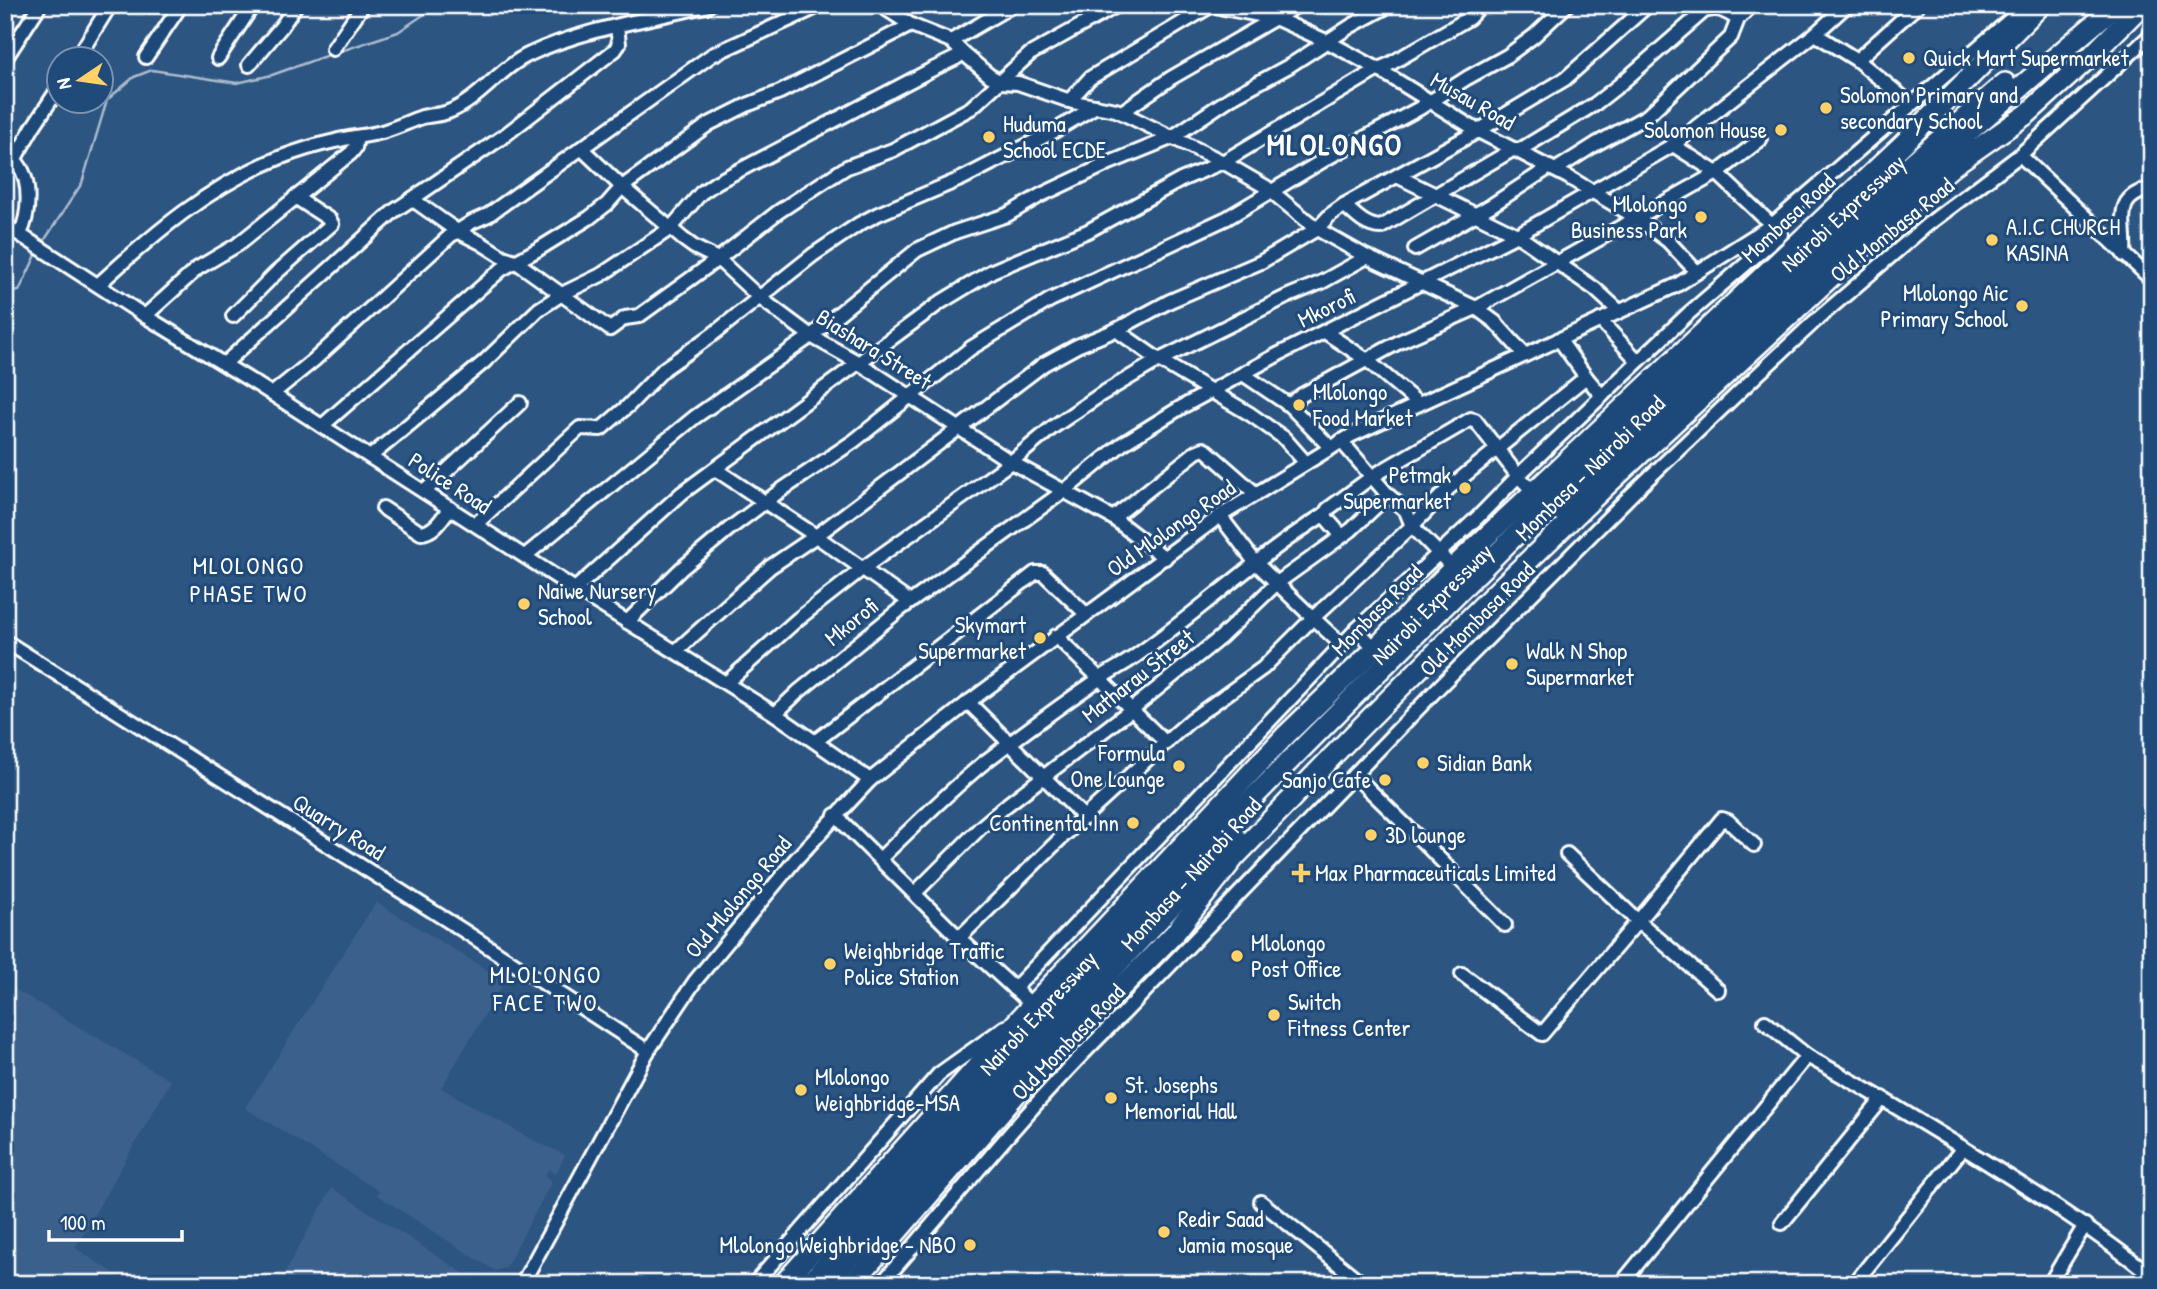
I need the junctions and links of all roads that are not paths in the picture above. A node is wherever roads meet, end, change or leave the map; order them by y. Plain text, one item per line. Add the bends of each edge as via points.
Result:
1 (40, 5) edge
2 (110, 5) edge
3 (181, 5) edge
4 (253, 5) edge
5 (296, 5) edge
6 (363, 5) edge
7 (709, 5) edge
8 (821, 5) edge
9 (1013, 5) edge
10 (1118, 5) edge
11 (1298, 5) edge
12 (1390, 5) edge
13 (1481, 5) edge
14 (1567, 5) edge
15 (1648, 5) edge
16 (1752, 5) edge
17 (1847, 5) edge
18 (1918, 5) edge
19 (2027, 5) edge
20 (2041, 5) edge
21 (2097, 5) edge
22 (2117, 5) edge
23 (2142, 5) edge
24 (1210, 6) edge
25 (889, 7) edge
26 (1275, 18) junction
27 (1738, 19) junction
28 (911, 24) junction
29 (617, 26) junction
30 (1815, 34) junction
31 (2152, 34) edge
32 (951, 41) junction
33 (1328, 42) junction
34 (85, 46) edge
35 (333, 49) dead end
36 (963, 53) junction
37 (146, 57) dead end
38 (218, 58) dead end
39 (5, 59) edge
40 (1857, 60) junction
41 (249, 65) dead end
42 (1378, 69) junction
43 (1001, 82) junction
44 (1069, 101) junction
45 (1429, 102) junction
46 (1911, 104) junction
47 (1096, 106) junction
48 (46, 107) edge
49 (1122, 112) junction
50 (1478, 131) junction
51 (357, 137) junction
52 (1171, 138) junction
53 (1760, 140) dead end
54 (1673, 145) junction
55 (581, 148) junction
56 (1516, 150) junction
57 (2021, 155) junction
58 (10, 157) edge
59 (1223, 162) junction
60 (1553, 169) junction
61 (1717, 173) junction
62 (1397, 176) junction
63 (622, 187) junction
64 (2152, 189) edge
65 (1273, 192) junction
66 (1593, 192) junction
67 (1435, 195) junction
68 (295, 197) junction
69 (412, 199) junction
70 (1343, 205) junction
71 (1474, 215) junction
72 (1637, 218) junction
73 (5, 225) edge
74 (671, 228) junction
75 (1317, 229) junction
76 (457, 231) junction
77 (20, 234) junction
78 (1517, 235) junction
79 (1782, 235) junction
80 (1415, 249) dead end
81 (2124, 255) junction
82 (1367, 257) junction
83 (718, 259) junction
84 (515, 261) junction
85 (1556, 262) junction
86 (1698, 272) junction
87 (2152, 279) edge
88 (1423, 282) junction
89 (98, 285) junction
90 (562, 294) junction
91 (760, 298) junction
92 (1476, 308) junction
93 (1619, 312) junction
94 (145, 316) junction
95 (233, 316) dead end
96 (1600, 320) junction
97 (1116, 330) junction
98 (1325, 332) junction
99 (811, 336) junction
100 (1559, 339) junction
101 (1525, 355) junction
102 (1367, 359) junction
103 (1159, 360) junction
104 (1638, 361) junction
105 (859, 363) junction
106 (224, 364) junction
107 (1243, 374) junction
108 (1586, 377) junction
109 (1212, 391) junction
110 (272, 394) junction
111 (910, 396) junction
112 (1602, 396) junction
113 (520, 403) dead end
114 (1419, 404) junction
115 (1289, 405) junction
116 (322, 426) junction
117 (959, 429) junction
118 (1336, 445) junction
119 (1498, 449) junction
120 (370, 457) junction
121 (1011, 462) junction
122 (1306, 463) junction
123 (715, 469) junction
124 (1373, 476) junction
125 (1518, 476) junction
126 (425, 491) junction
127 (1064, 491) junction
128 (1533, 491) junction
129 (1256, 494) junction
130 (1388, 495) junction
131 (764, 503) junction
132 (383, 508) dead end
133 (450, 508) junction
134 (1325, 513) junction
135 (1220, 516) junction
136 (1113, 518) junction
137 (476, 524) junction
138 (1412, 526) junction
139 (816, 536) junction
140 (1342, 536) junction
141 (1438, 552) junction
142 (525, 556) junction
143 (1165, 558) junction
144 (1255, 562) junction
145 (1453, 568) junction
146 (863, 569) junction
147 (1277, 583) junction
148 (575, 589) junction
149 (910, 602) junction
150 (1086, 614) junction
151 (1314, 618) junction
152 (627, 622) junction
153 (1357, 629) junction
154 (1056, 636) junction
155 (5, 641) edge
156 (1342, 645) junction
157 (1375, 649) junction
158 (676, 651) junction
159 (1098, 680) junction
160 (726, 683) junction
161 (968, 702) junction
162 (1132, 709) junction
163 (775, 714) junction
164 (816, 741) junction
165 (1166, 743) junction
166 (1011, 744) junction
167 (1354, 775) junction
168 (1044, 777) junction
169 (870, 780) junction
170 (835, 816) junction
171 (1085, 818) junction
172 (1754, 845) dead end
173 (1567, 854) dead end
174 (880, 859) junction
175 (915, 893) junction
176 (1638, 921) junction
177 (1505, 925) dead end
178 (959, 938) junction
179 (1462, 974) dead end
180 (1014, 989) junction
181 (1718, 990) dead end
182 (1028, 1010) junction
183 (1765, 1022) dead end
184 (648, 1051) junction
185 (1807, 1056) junction
186 (1883, 1098) junction
187 (1963, 1148) junction
188 (1261, 1202) dead end
189 (1782, 1223) dead end
190 (2085, 1225) junction
191 (2152, 1276) edge
192 (2052, 1280) dead end
193 (522, 1284) edge
194 (754, 1284) edge
195 (783, 1284) edge
196 (809, 1284) edge
197 (827, 1284) edge
198 (852, 1284) edge
199 (881, 1284) edge
200 (1363, 1284) edge
201 (1620, 1284) edge
202 (1854, 1284) edge

1 - 39 street
2 - 34 street
3 - 37 street
4 - 38 street
5 - 41 street
6 - 35 street
7 - 29 street
8 - 55 street via 712,55
9 - 32 street
10 - 43 street via 1030,54
11 - 26 street
12 - 33 street
13 - 42 street via 1469,18
14 - 45 street via 1507,56
15 - 50 street via 1565,79
16 - 27 street
17 - 30 street
18 - 40 street
19 - 46 street, Old Mlolongo Road
20 - 79 highway, Mombasa Road via 1903,144
21 - 196 highway, Nairobi Expressway via 1910,164 1582,468 1177,874 1010,1054
22 - 197 highway, Nairobi Expressway via 1909,185 1634,439 1411,658 1142,938
23 - 198 highway, Mombasa - Nairobi Road via 2027,114 1954,165 1909,204 1495,593 1234,858 1174,933 1017,1093
24 - 26 street, Musau Road
24 - 44 street via 1090,78
25 - 28 street
26 - 33 street, Musau Road
26 - 49 street
27 - 56 street via 1722,9 1704,11 1595,104
27 - 60 street via 1731,37 1647,116
28 - 32 street
28 - 63 street via 709,124
29 - 51 street via 528,54 447,112
29 - 69 street via 615,50 504,136
30 - 40 street
30 - 54 street, Mkorofi
31 - 57 street, Old Mombasa Road
32 - 36 street
33 - 42 street, Musau Road
33 - 52 street
36 - 43 street
36 - 74 street via 717,182 701,193
40 - 46 street
42 - 45 street, Musau Road
42 - 59 street
43 - 44 street via 1018,83
43 - 83 street via 943,124 847,167
44 - 47 street
45 - 50 street, Musau Road
45 - 65 street
46 - 79 street, Old Mlolongo Road
47 - 49 street
47 - 91 street via 963,178 859,224
48 - 58 street
49 - 52 street
50 - 56 street, Musau Road
50 - 62 street
51 - 68 street via 351,153
51 - 89 street via 279,158 238,177 186,211
52 - 59 street
52 - 99 street via 1107,164 1007,215 917,250
53 - 61 street
54 - 61 street
54 - 66 street, Mkorofi
55 - 63 street, Biashara Street
55 - 76 street via 488,215
56 - 60 street, Musau Road
56 - 67 street
57 - 81 street
57 - 167 street, Old Mombasa Road via 1927,225 1805,331 1625,501
58 - 77 street via 19,164 25,181 28,206
59 - 65 street
59 - 105 street via 1088,231 992,271 941,302
60 - 66 street, Musau Road
60 - 71 street
61 - 72 street
61 - 79 street
62 - 67 street
62 - 70 street
63 - 74 street, Biashara Street
63 - 84 street via 589,218
64 - 81 street via 2126,202 2122,212
65 - 75 street
65 - 111 street via 1050,300 971,348
66 - 72 street, Musau Road
66 - 78 street, Mkorofi
67 - 70 street via 1381,227 1365,223
67 - 71 street
68 - 94 street via 237,246 198,268
68 - 95 street via 332,224
69 - 76 street
69 - 106 street
70 - 75 street
71 - 78 street
71 - 80 street
72 - 85 street
72 - 86 street, Musau Road
73 - 77 street, Police Road
74 - 83 street, Biashara Street
74 - 90 street via 601,275
75 - 82 street
75 - 97 street via 1261,262
76 - 84 street
76 - 110 street
77 - 89 street, Police Road
78 - 85 street
78 - 88 street, Mkorofi
79 - 86 street, Old Mlolongo Road
79 - 104 street
79 - 128 highway, Mombasa Road
81 - 87 street
82 - 88 street
82 - 103 street
83 - 90 street via 639,316 621,320 610,329
83 - 91 street, Biashara Street
84 - 90 street
84 - 116 street
85 - 92 street
85 - 93 street
86 - 93 street, Old Mlolongo Road
88 - 92 street
88 - 98 street, Mkorofi
89 - 94 street, Police Road
90 - 120 street
91 - 99 street, Biashara Street
91 - 137 street via 665,368 601,429 580,428
92 - 101 street
92 - 102 street
93 - 96 street, Old Mlolongo Road
94 - 106 street, Police Road
96 - 100 street, Old Mlolongo Road
96 - 104 street
97 - 103 street
97 - 117 street via 1044,364
98 - 102 street
98 - 107 street, Mkorofi
99 - 105 street, Biashara Street
99 - 142 street via 695,416
100 - 101 street, Old Mlolongo Road
100 - 108 street
101 - 114 street, Old Mlolongo Road
102 - 114 street
102 - 115 street
103 - 109 street
103 - 121 street via 1053,427
104 - 112 street
105 - 111 street, Biashara Street
105 - 123 street
106 - 110 street, Police Road
107 - 109 street, Mkorofi
107 - 115 street
108 - 112 street
108 - 119 street
109 - 122 street via 1284,438
109 - 127 street, Mkorofi via 1122,444
110 - 116 street, Police Road
111 - 117 street, Biashara Street
111 - 131 street
112 - 125 street
113 - 126 street
114 - 118 street, Old Mlolongo Road
115 - 118 street
116 - 120 street, Police Road
117 - 121 street, Biashara Street
117 - 139 street
118 - 122 street, Old Mlolongo Road
118 - 124 street
119 - 124 street, Matharau Street via 1471,419
119 - 125 street
119 - 138 street via 1449,488
120 - 126 street, Police Road
121 - 127 street, Biashara Street
121 - 146 street
122 - 129 street, Old Mlolongo Road
123 - 131 street
123 - 148 street
124 - 130 street
124 - 134 street, Matharau Street
125 - 128 street
125 - 141 street
126 - 133 street, Police Road
127 - 136 street, Biashara Street
127 - 149 street, Mkorofi
128 - 145 highway, Mombasa Road
129 - 135 street, Old Mlolongo Road
129 - 136 street via 1203,449
130 - 138 street via 1406,511
130 - 140 street, Matharau Street
131 - 139 street
131 - 152 street via 681,569
132 - 133 street via 421,533 435,527
133 - 137 street, Police Road
134 - 140 street
134 - 144 street, Matharau Street
135 - 143 street, Old Mlolongo Road
135 - 144 street
136 - 143 street, Biashara Street
137 - 142 street, Police Road
138 - 141 street
138 - 151 street
139 - 146 street
139 - 158 street via 769,567
140 - 147 street, Matharau Street
141 - 145 street
141 - 153 street
142 - 148 street, Police Road
143 - 150 street, Old Mlolongo Road
144 - 147 street
144 - 159 street, Matharau Street via 1225,589
145 - 157 highway, Mombasa Road
146 - 149 street
146 - 160 street
147 - 151 street
147 - 162 street, Matharau Street via 1221,637
148 - 152 street, Police Road
149 - 163 street, Mkorofi
150 - 154 street, Old Mlolongo Road
150 - 164 street via 1053,580 1035,573
151 - 156 street
151 - 165 street via 1263,668
152 - 158 street, Police Road
153 - 156 street
153 - 157 street
154 - 159 street
154 - 161 street, Old Mlolongo Road
155 - 184 street, Quarry Road
156 - 180 street
157 - 182 highway, Mombasa Road via 1286,735
158 - 160 street, Police Road
159 - 162 street
159 - 166 street, Matharau Street
160 - 163 street, Police Road
161 - 166 street
161 - 169 street, Old Mlolongo Road
162 - 165 street
162 - 168 street, Matharau Street
163 - 164 street, Police Road
164 - 169 street, Police Road
165 - 171 street
166 - 168 street
166 - 174 street, Matharau Street via 965,779
167 - 177 street
167 - 199 street, Old Mombasa Road via 1064,1074
168 - 171 street
168 - 175 street, Matharau Street via 981,827
169 - 170 street, Old Mlolongo Road
170 - 174 street
170 - 184 street, Old Mlolongo Road via 695,981
171 - 178 street
172 - 176 street via 1722,819
173 - 176 street
174 - 175 street
175 - 178 street
176 - 179 street via 1542,1034
176 - 181 street
178 - 180 street
180 - 182 street
182 - 194 street via 939,1074
182 - 195 highway, Mombasa Road
183 - 185 street
184 - 193 street, Old Mlolongo Road
185 - 186 street
185 - 201 street
186 - 187 street
186 - 189 street
187 - 190 street
187 - 202 street
188 - 200 street
190 - 191 street
190 - 192 street

